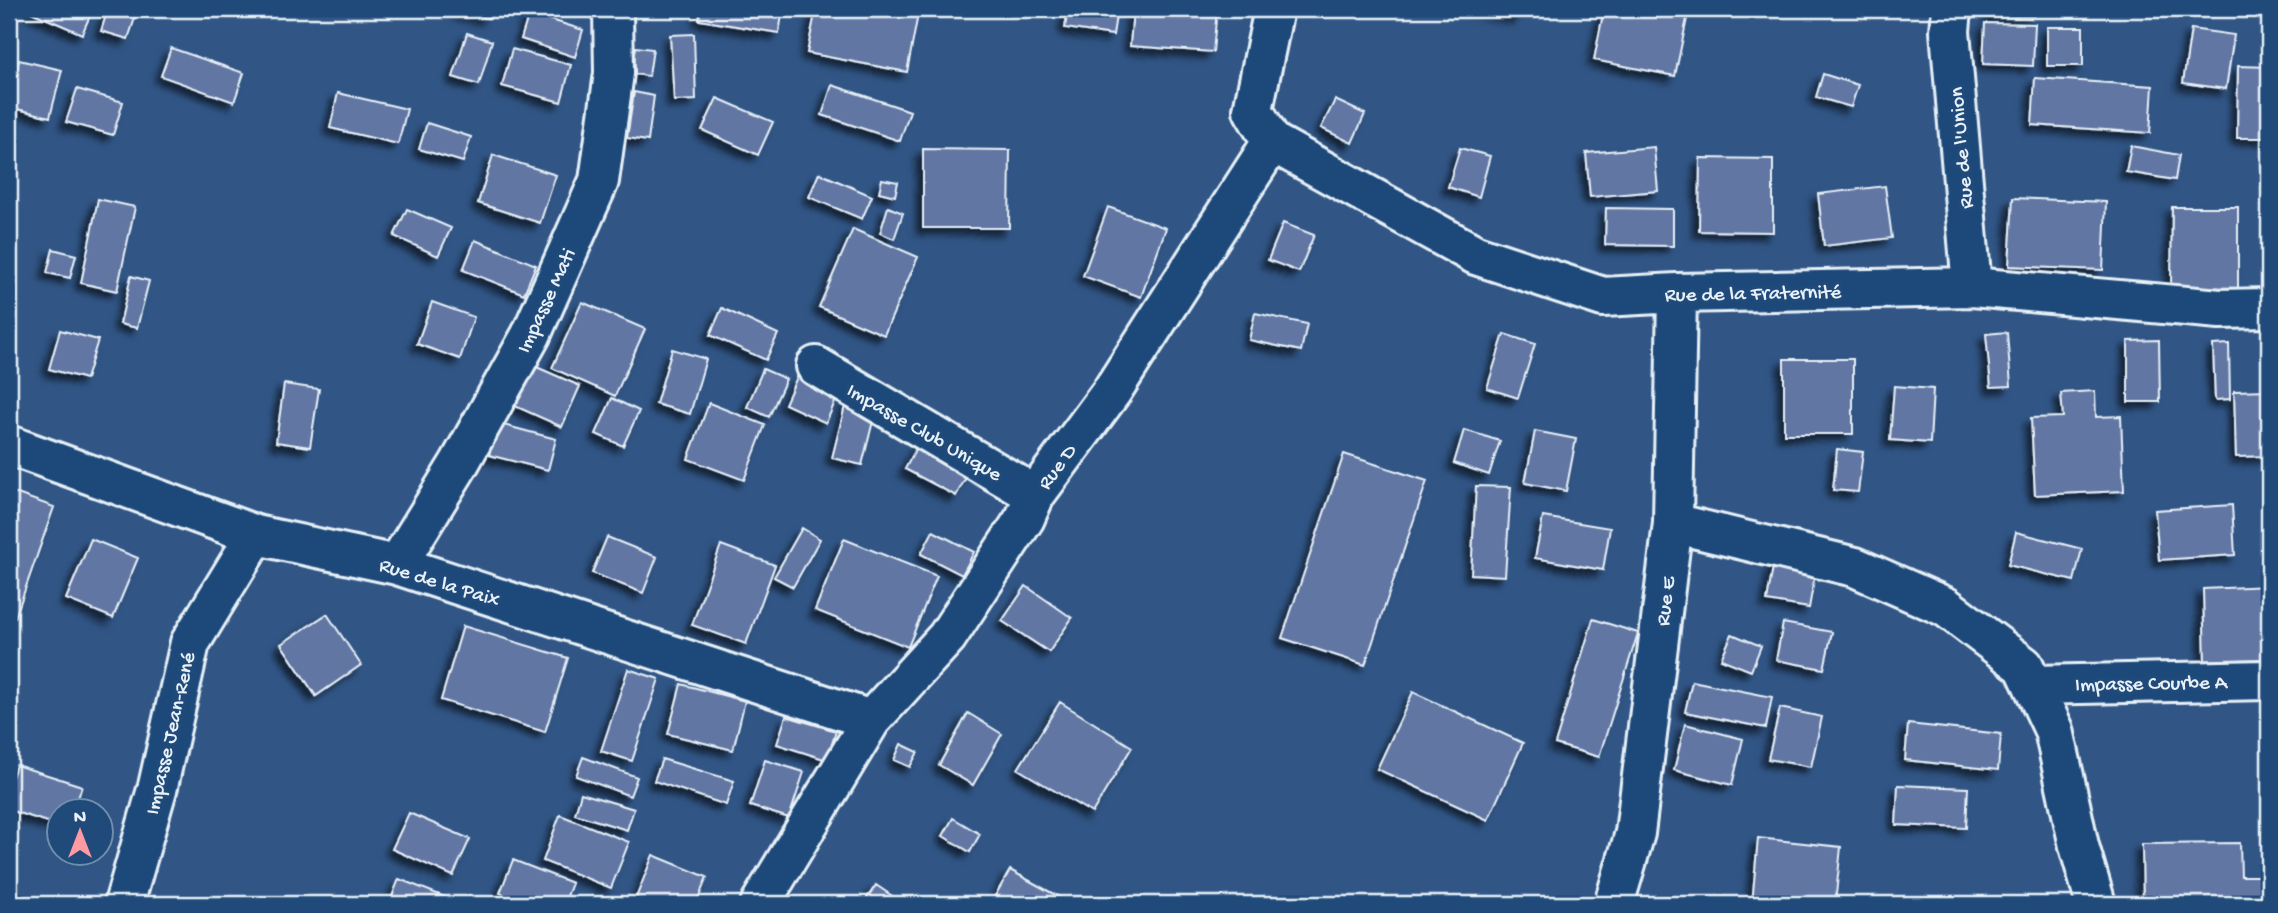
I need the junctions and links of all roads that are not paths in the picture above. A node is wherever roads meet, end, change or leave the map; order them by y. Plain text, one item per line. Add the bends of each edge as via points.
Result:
1 (613, 9) edge
2 (1274, 9) edge
3 (1952, 9) edge
4 (1272, 142) junction
5 (1972, 287) junction
6 (1678, 293) junction
7 (2269, 308) edge
8 (816, 366) dead end
9 (9, 445) edge
10 (1035, 495) junction
11 (1674, 523) junction
12 (256, 535) junction
13 (397, 565) junction
14 (2269, 680) edge
15 (2033, 685) junction
16 (871, 720) junction
17 (124, 904) edge
18 (760, 904) edge
19 (1614, 904) edge
20 (2096, 904) edge

1 - 13 street, Impasse Mati via 614,73 599,181 531,335
2 - 4 street via 1253,110
3 - 5 street, Rue de l'Union via 1950,31
4 - 6 street, Rue de la Fraternité via 1476,255 1603,297
4 - 10 street, Rue D via 1112,391
5 - 6 street, Rue de la Fraternité
5 - 7 street, Rue de la Fraternité via 2220,309
6 - 11 street, Rue E
8 - 10 street, Impasse Club Unique
9 - 12 street, Rue de la Paix
10 - 16 street, Rue D via 1025,518 947,637
11 - 15 street via 1855,567 1946,607 2024,666
11 - 19 street, Rue E via 1635,833
12 - 13 street, Rue de la Paix
12 - 17 street, Impasse Jean-René via 190,643 158,786
13 - 16 street, Rue de la Paix
14 - 15 street, Impasse Courbe A
15 - 20 street via 2054,730
16 - 18 street, Rue D

